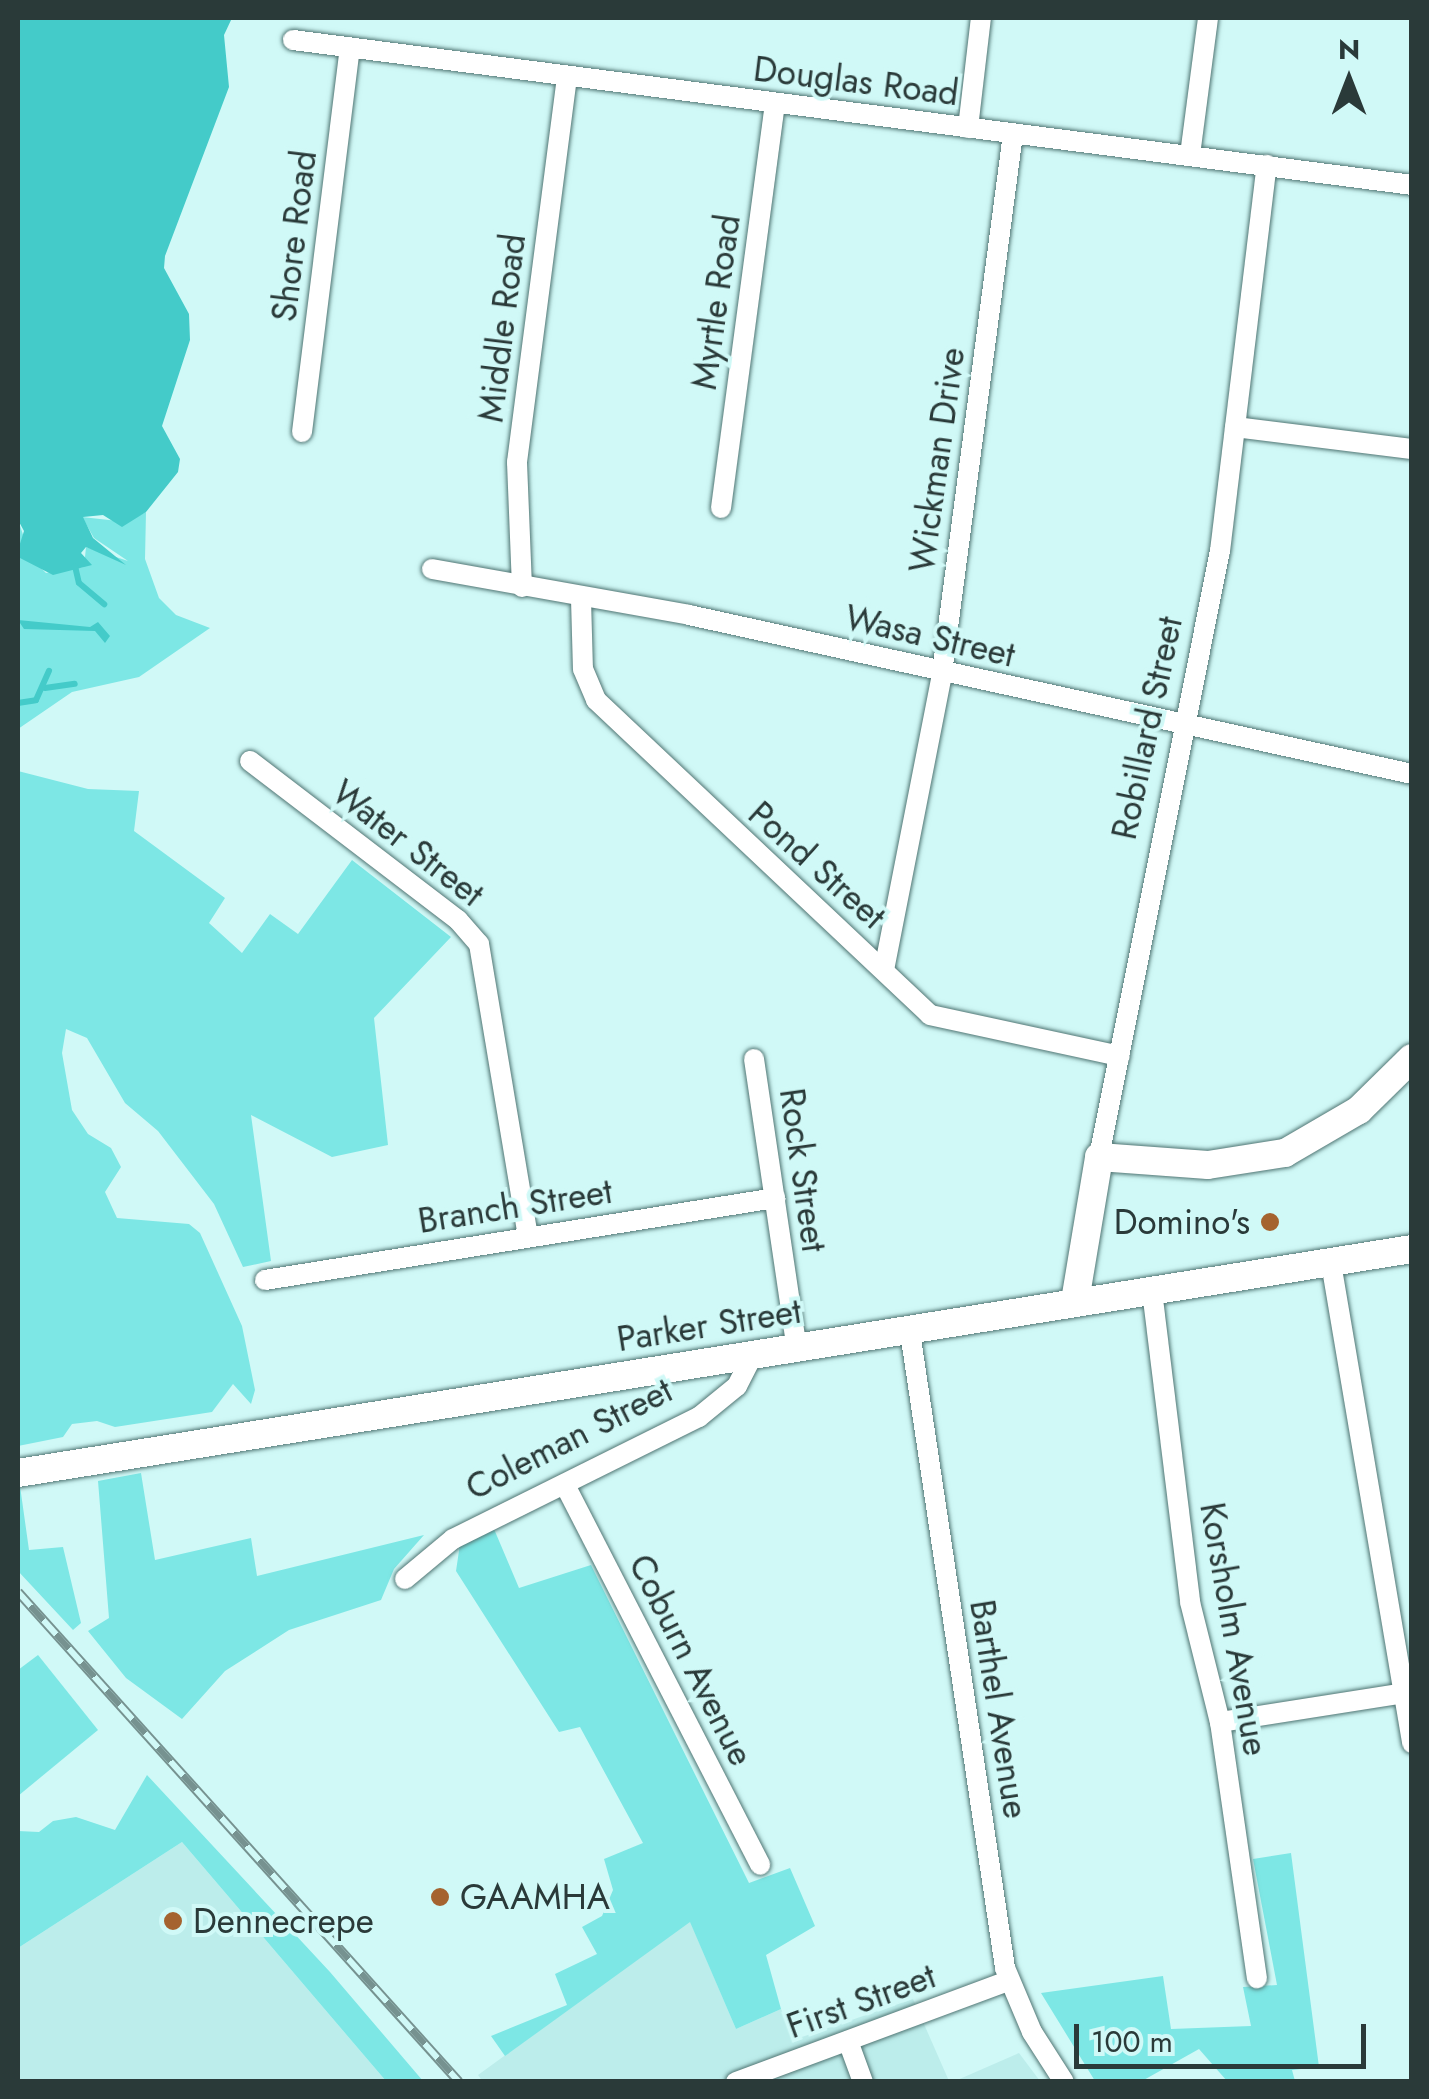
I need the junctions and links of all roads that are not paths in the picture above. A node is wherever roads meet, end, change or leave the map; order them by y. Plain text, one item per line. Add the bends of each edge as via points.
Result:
1 (981, 18) edge
2 (1208, 18) edge
3 (292, 40) dead end
4 (350, 49) junction
5 (567, 78) junction
6 (775, 104) junction
7 (968, 128) junction
8 (1013, 134) junction
9 (1190, 155) junction
10 (1267, 166) junction
11 (1412, 184) edge
12 (1236, 427) junction
13 (302, 432) dead end
14 (1412, 450) edge
15 (721, 508) dead end
16 (432, 569) dead end
17 (522, 587) junction
18 (581, 598) junction
19 (942, 673) junction
20 (1185, 726) junction
21 (250, 761) dead end
22 (1412, 774) edge
23 (884, 970) junction
24 (1120, 1056) junction
25 (1412, 1058) edge
26 (754, 1059) dead end
27 (1100, 1158) junction
28 (775, 1198) junction
29 (528, 1236) junction
30 (1412, 1250) edge
31 (1331, 1263) junction
32 (265, 1280) dead end
33 (1152, 1291) junction
34 (1076, 1301) junction
35 (910, 1332) junction
36 (797, 1350) junction
37 (752, 1356) junction
38 (18, 1473) edge
39 (565, 1485) junction
40 (406, 1579) dead end
41 (1408, 1693) edge
42 (1220, 1722) junction
43 (1412, 1743) edge
44 (760, 1866) dead end
45 (1257, 1978) dead end
46 (1008, 1981) junction
47 (848, 2041) junction
48 (736, 2082) edge
49 (863, 2082) edge
50 (1064, 2082) edge

1 - 7 street
2 - 9 street
3 - 4 street, Douglas Road
4 - 5 street, Douglas Road
4 - 13 street, Shore Road
5 - 6 street, Douglas Road
5 - 17 street, Middle Road via 516,472
6 - 7 street, Douglas Road
6 - 15 street, Myrtle Road
7 - 8 street, Douglas Road
8 - 9 street, Douglas Road
8 - 19 street, Wickman Drive
9 - 10 street, Douglas Road
10 - 11 street, Douglas Road
10 - 12 street, Robillard Street
12 - 14 street
12 - 20 street, Robillard Street via 1220,551
16 - 17 street, Wasa Street
17 - 18 street, Wasa Street
18 - 19 street, Wasa Street
18 - 23 street, Pond Street via 583,669 598,702
19 - 20 street, Wasa Street
19 - 23 street, Wickman Drive
20 - 22 street, Wasa Street
20 - 24 street, Robillard Street
21 - 29 street, Water Street via 458,920 479,944
23 - 24 street, Pond Street via 936,1019
24 - 27 street, Robillard Street
25 - 27 main road via 1336,1127 1285,1154 1208,1165
26 - 28 street, Rock Street
27 - 34 main road, Robillard Street
28 - 29 street, Branch Street
28 - 36 street, Rock Street
29 - 32 street, Branch Street
30 - 31 main road, Parker Street
31 - 33 main road, Parker Street
31 - 41 street
33 - 34 main road, Parker Street
33 - 42 street, Korsholm Avenue via 1190,1602
34 - 35 main road, Parker Street
35 - 36 main road, Parker Street
35 - 46 street, Barthel Avenue
36 - 37 main road, Parker Street
37 - 38 main road, Parker Street
37 - 39 street, Coleman Street via 737,1386 699,1417
39 - 40 street, Coleman Street via 453,1539
39 - 44 street, Coburn Avenue
41 - 42 street
41 - 43 street
42 - 45 street, Korsholm Avenue
46 - 47 street, First Street
46 - 50 street, Barthel Avenue
47 - 48 street, First Street
47 - 49 street

